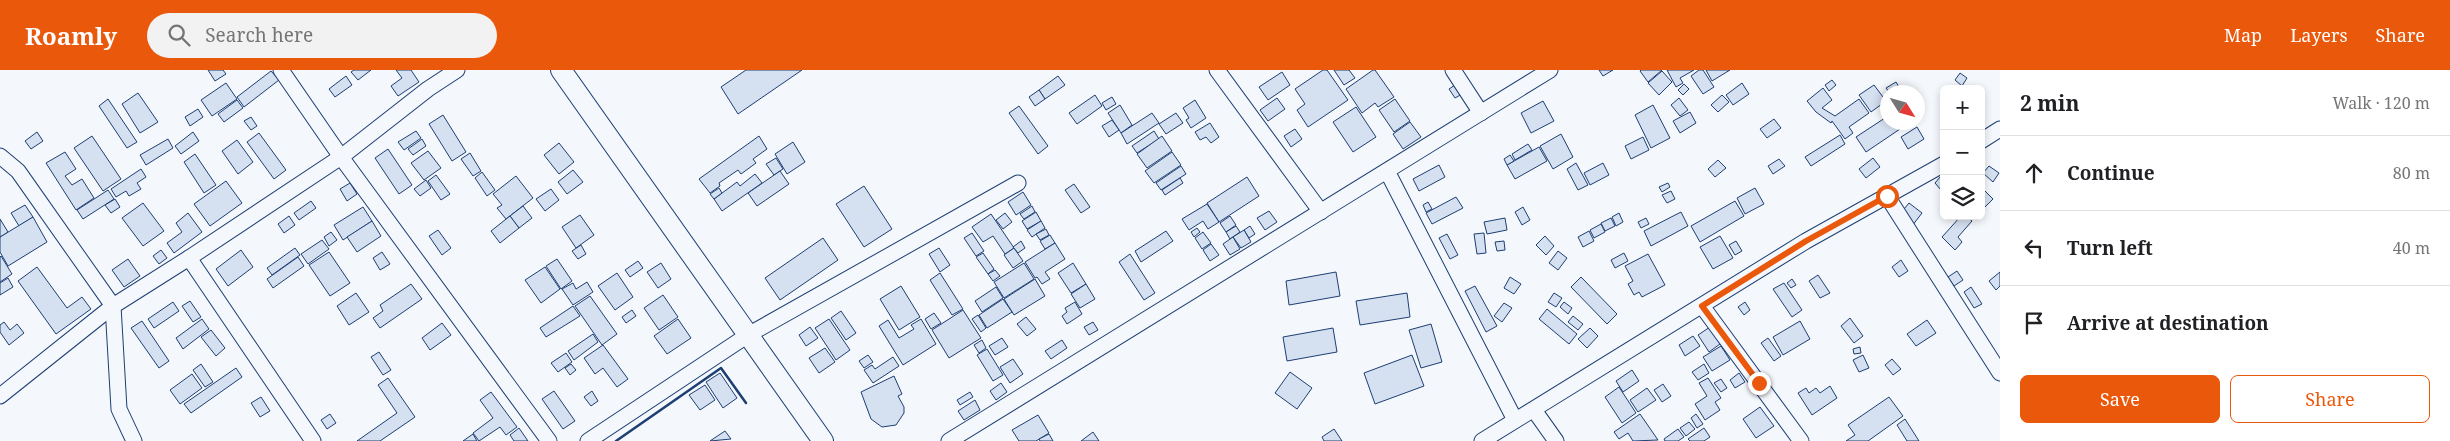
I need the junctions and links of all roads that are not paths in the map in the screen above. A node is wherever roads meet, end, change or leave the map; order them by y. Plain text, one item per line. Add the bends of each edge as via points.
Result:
1 (281, 70) edge
2 (457, 70) edge
3 (561, 70) edge
4 (1217, 70) edge
5 (1453, 70) edge
6 (1550, 70) edge
7 (1481, 113) junction
8 (2000, 129) edge
9 (1985, 138) edge
10 (0, 156) edge
11 (341, 157) junction
12 (1940, 166) edge
13 (1387, 171) junction
14 (1018, 183) dead end
15 (1887, 196) junction
16 (1321, 212) junction
17 (189, 258) junction
18 (113, 306) junction
19 (1702, 306) junction
20 (748, 335) junction
21 (2000, 373) edge
22 (0, 396) edge
23 (1534, 410) junction
24 (1515, 420) junction
25 (134, 441) edge
26 (313, 441) edge
27 (549, 441) edge
28 (588, 441) edge
29 (823, 441) edge
30 (950, 441) edge
31 (1482, 441) edge
32 (1556, 441) edge
33 (1801, 441) edge

1 - 11 street
2 - 11 street
3 - 20 street
4 - 16 street
5 - 7 street
6 - 7 street
7 - 13 street
8 - 9 street
10 - 18 street via 18,171
11 - 17 street
11 - 27 street
12 - 15 street
13 - 16 street
13 - 24 street
14 - 20 street
15 - 19 street via 1806,241
15 - 21 street
16 - 30 street
17 - 18 street
17 - 26 street
18 - 22 street
18 - 25 street via 119,409
19 - 23 street
19 - 33 street
20 - 28 street
20 - 29 street
23 - 24 street
23 - 32 street
24 - 31 street

